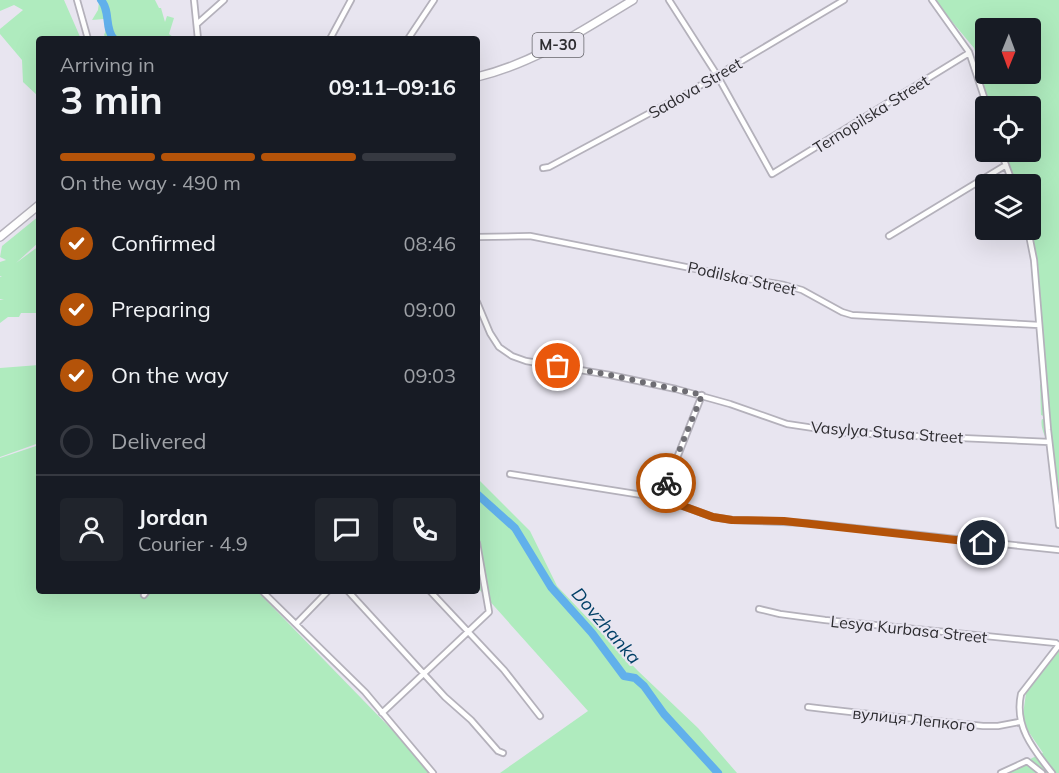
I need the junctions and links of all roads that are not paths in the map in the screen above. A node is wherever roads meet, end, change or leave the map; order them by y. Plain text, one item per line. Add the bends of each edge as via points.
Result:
1 (77, 0) edge
2 (194, 0) edge
3 (224, 0) edge
4 (351, 0) edge
5 (433, 0) edge
6 (633, 0) edge
7 (669, 0) edge
8 (844, 0) edge
9 (932, 0) edge
10 (197, 24) junction
11 (87, 36) edge
12 (198, 36) edge
13 (332, 36) edge
14 (410, 36) edge
15 (969, 52) junction
16 (480, 75) edge
17 (717, 75) junction
18 (984, 96) edge
19 (1005, 162) edge
20 (1006, 165) junction
21 (543, 168) dead end
22 (1010, 174) edge
23 (36, 207) edge
24 (889, 236) dead end
25 (0, 237) edge
26 (480, 237) edge
27 (1030, 240) edge
28 (480, 309) edge
29 (1039, 325) junction
30 (702, 395) junction
31 (1049, 442) junction
32 (510, 474) dead end
33 (661, 498) junction
34 (1059, 525) edge
35 (1059, 550) edge
36 (480, 560) edge
37 (265, 594) edge
38 (325, 594) edge
39 (351, 594) edge
40 (433, 594) edge
41 (759, 609) dead end
42 (296, 624) junction
43 (468, 632) junction
44 (1059, 645) edge
45 (424, 673) junction
46 (808, 707) dead end
47 (382, 713) junction
48 (540, 716) dead end
49 (1019, 722) junction
50 (503, 753) dead end
51 (433, 773) edge
52 (1001, 773) edge
53 (1042, 773) edge
54 (1052, 773) edge

1 - 11 street
2 - 10 street
3 - 10 street
4 - 13 street
5 - 14 street
6 - 16 highway, М-30 via 535,57
7 - 17 street
8 - 17 street, Sadova Street
9 - 15 street
10 - 12 street
15 - 17 street, Ternopilska Street via 772,174
15 - 18 street
17 - 21 street, Sadova Street
19 - 20 street
20 - 22 street
20 - 24 street
23 - 25 highway
26 - 29 street, Podilska Street via 530,236 784,285 852,315
27 - 29 street
28 - 30 street, Vasylya Stusa Street via 499,347 512,356
29 - 31 street
30 - 31 street, Vasylya Stusa Street via 787,424 835,431
30 - 33 street
31 - 34 street
32 - 33 street
33 - 35 street via 732,520
36 - 43 street via 489,612
37 - 42 street
38 - 42 street
39 - 45 street
40 - 43 street
41 - 44 street, Lesya Kurbasa Street via 791,616
42 - 47 street
43 - 45 street
43 - 48 street
44 - 49 street via 1021,694
45 - 47 street
45 - 50 street
46 - 49 street, вулиця Лепкого via 983,726
47 - 51 street
49 - 54 street
52 - 53 street via 1027,761

